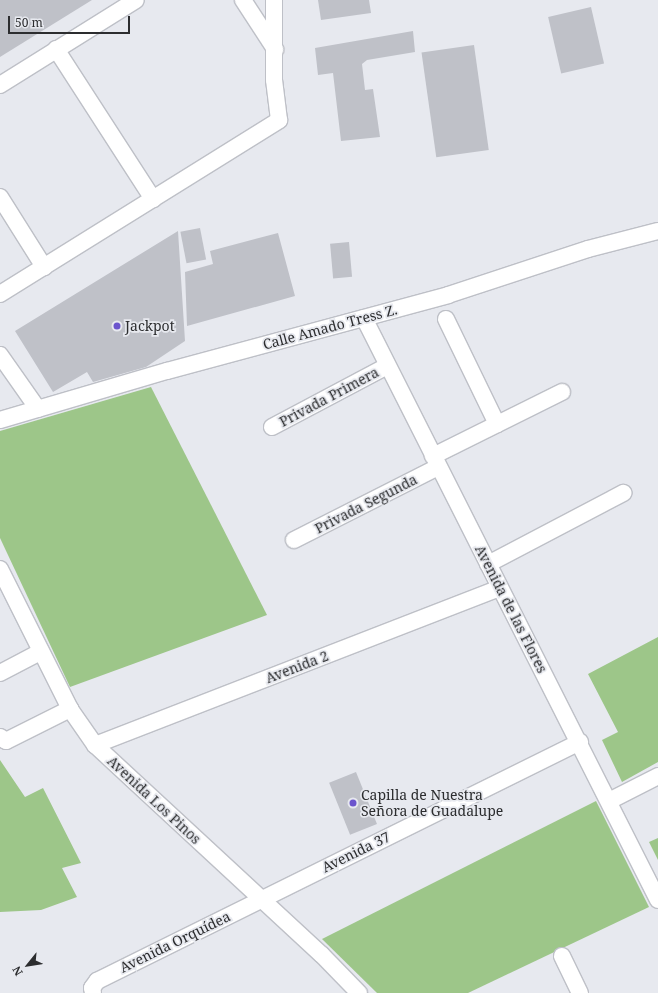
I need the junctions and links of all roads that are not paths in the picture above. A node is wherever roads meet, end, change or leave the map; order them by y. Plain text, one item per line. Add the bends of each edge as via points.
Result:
1 (136, 0) edge
2 (243, 0) edge
3 (274, 0) edge
4 (56, 49) junction
5 (275, 49) junction
6 (0, 85) edge
7 (0, 197) edge
8 (153, 199) junction
9 (6, 218) edge
10 (658, 231) edge
11 (44, 267) junction
12 (0, 294) edge
13 (364, 318) junction
14 (446, 319) dead end
15 (0, 355) edge
16 (387, 366) junction
17 (562, 392) dead end
18 (38, 410) junction
19 (0, 420) edge
20 (497, 424) junction
21 (272, 427) dead end
22 (436, 461) junction
23 (623, 493) dead end
24 (294, 540) dead end
25 (488, 564) junction
26 (0, 569) edge
27 (500, 588) junction
28 (40, 652) junction
29 (0, 673) edge
30 (70, 709) junction
31 (0, 737) edge
32 (580, 742) junction
33 (95, 745) junction
34 (658, 776) edge
35 (609, 801) junction
36 (262, 899) junction
37 (658, 900) edge
38 (562, 956) dead end
39 (92, 991) edge
40 (359, 993) edge
41 (580, 993) edge

1 - 4 street
2 - 5 street
3 - 5 street
4 - 6 street
4 - 8 street
5 - 8 street via 274,80 279,120
7 - 9 street
8 - 11 street
9 - 11 street
10 - 13 street, Calle Amado Tress Z. via 588,249 448,295
11 - 12 street
13 - 16 street, Avenida de las Flores
13 - 18 street, Calle Amado Tress Z.
14 - 20 street
15 - 18 street
16 - 21 street, Privada Primera
16 - 22 street, Avenida de las Flores
17 - 20 street, Privada Segunda
18 - 19 street, Calle Amado Tress Z.
20 - 22 street, Privada Segunda
22 - 24 street, Privada Segunda
22 - 25 street, Avenida de las Flores
23 - 25 street
25 - 27 street, Avenida de las Flores
26 - 28 street, Avenida Los Pinos
27 - 32 street, Avenida de las Flores
27 - 33 street, Avenida 2
28 - 29 street
28 - 30 street, Avenida Los Pinos
30 - 31 street via 6,741
30 - 33 street, Avenida Los Pinos
32 - 35 street, Avenida de las Flores
32 - 36 street, Avenida 37
33 - 36 street, Avenida Los Pinos
34 - 35 street
35 - 37 street, Avenida de las Flores
36 - 39 street, Avenida Orquídea via 97,981
36 - 40 street, Avenida Los Pinos
38 - 41 street

